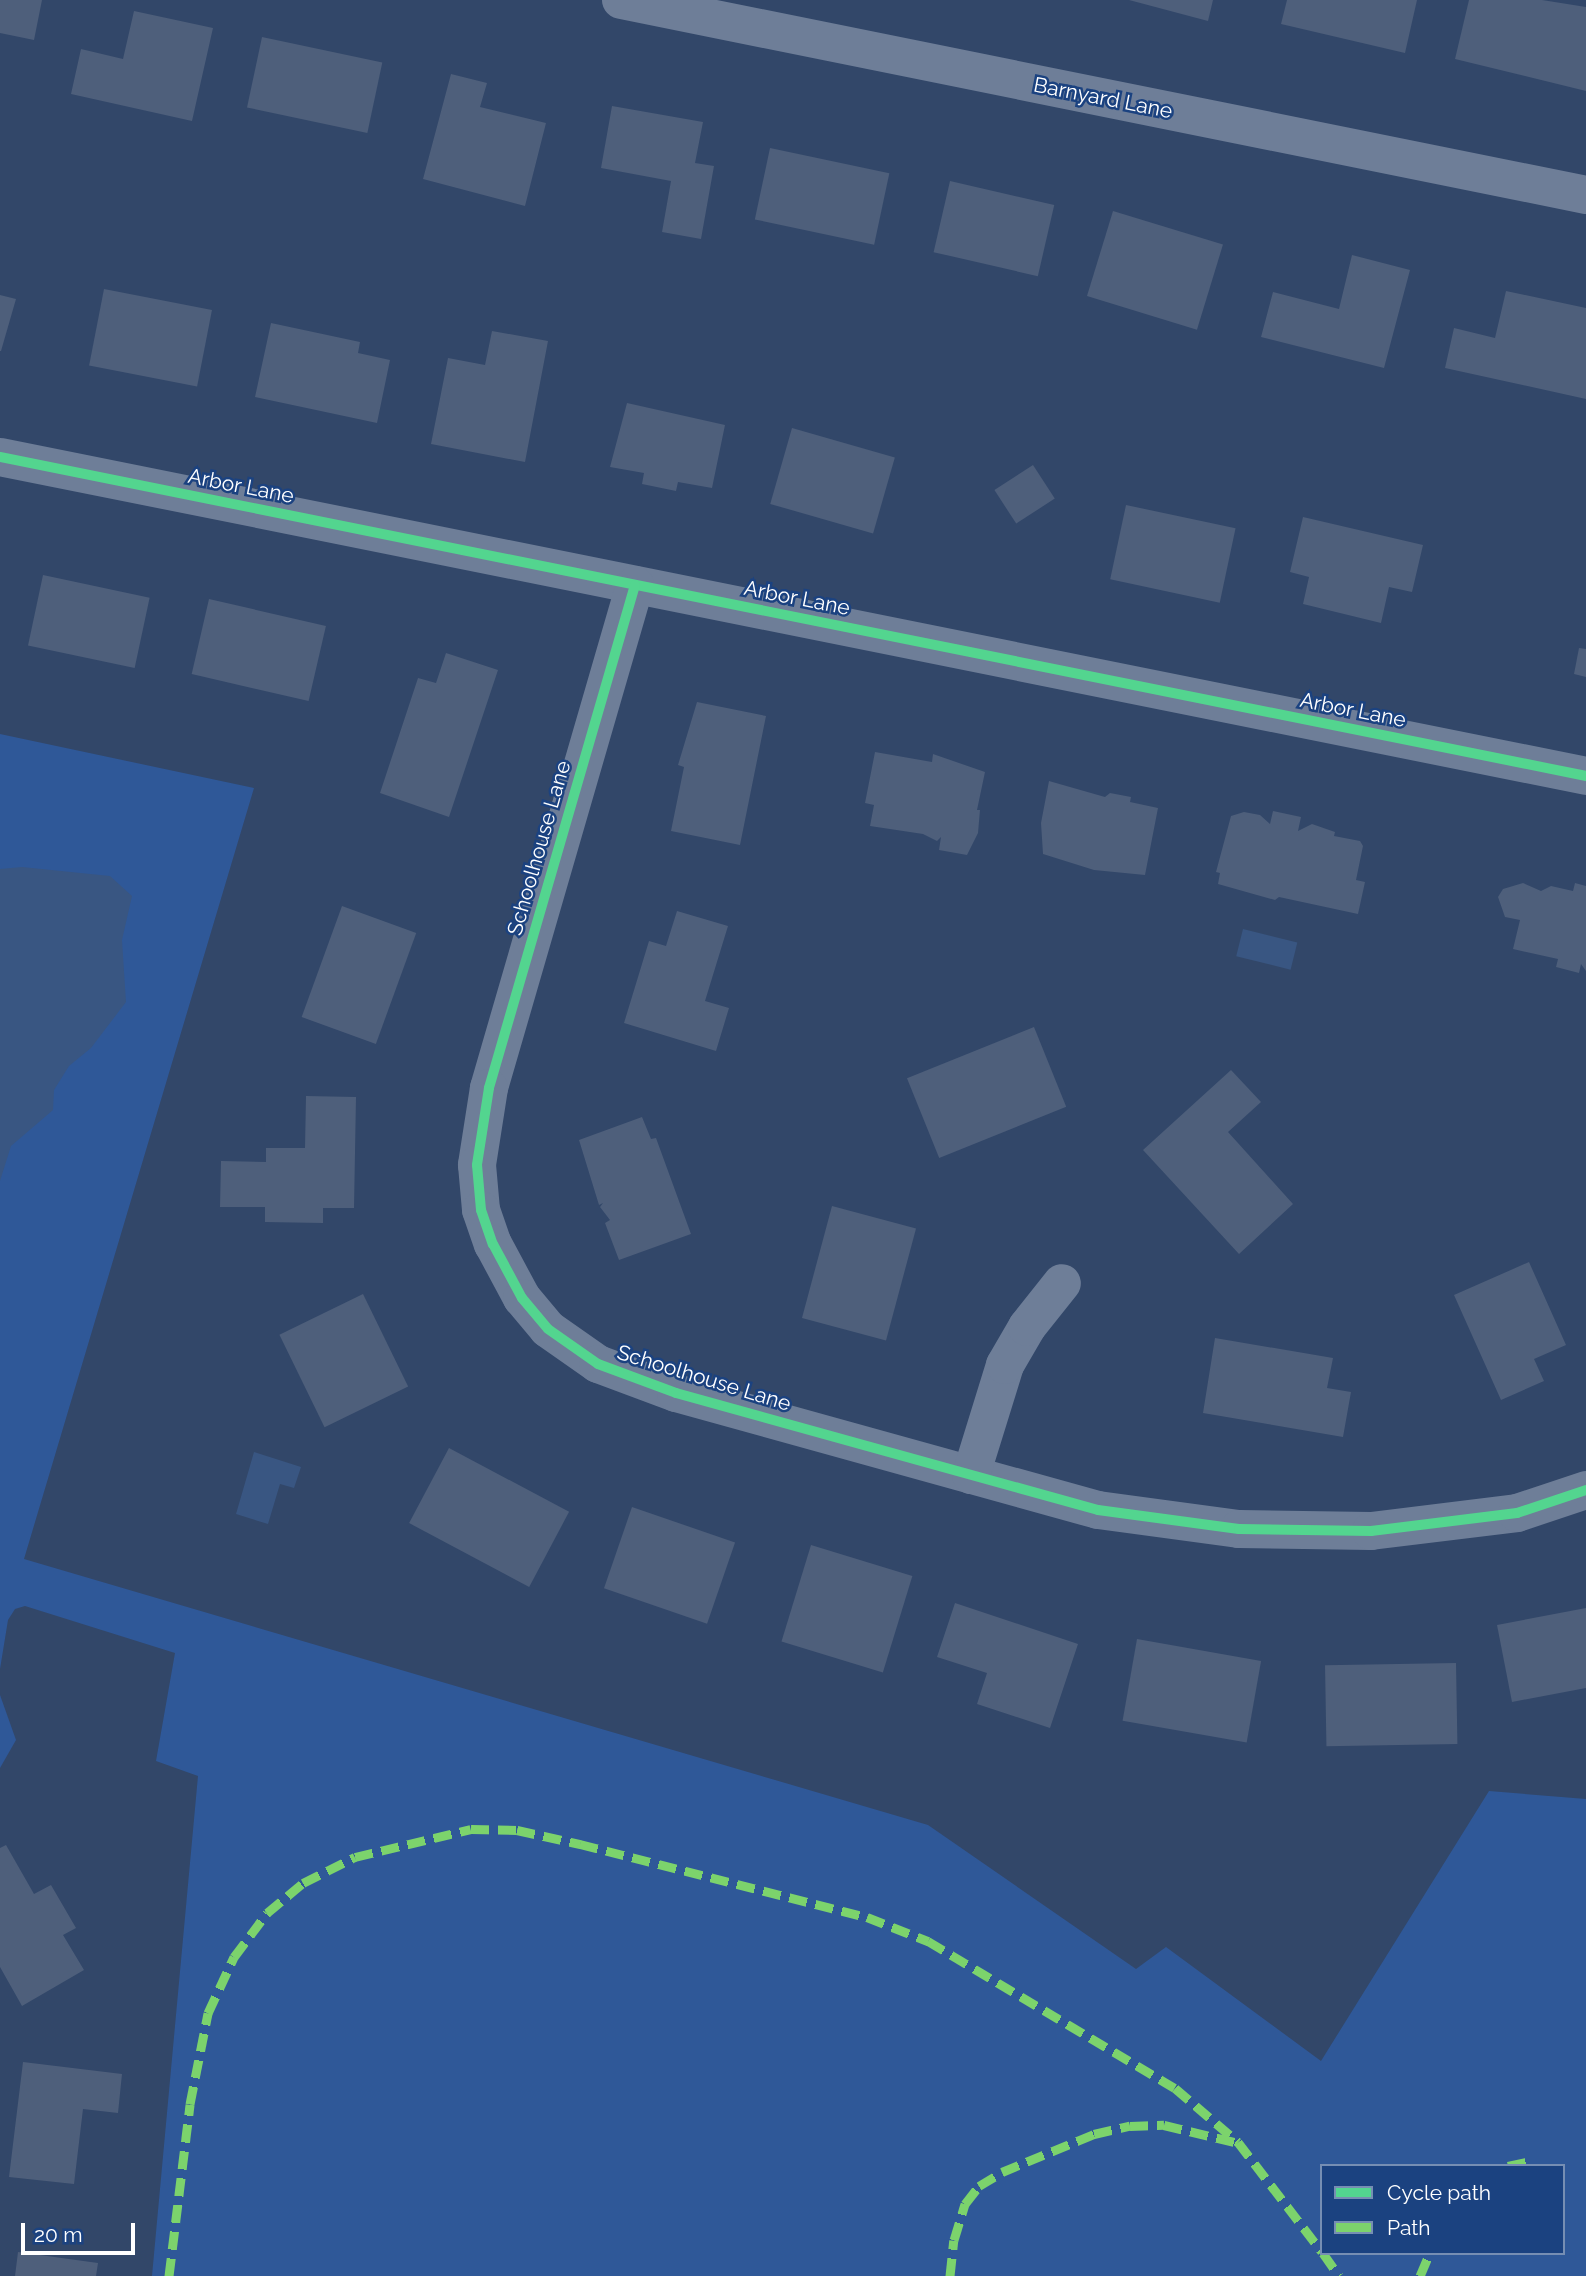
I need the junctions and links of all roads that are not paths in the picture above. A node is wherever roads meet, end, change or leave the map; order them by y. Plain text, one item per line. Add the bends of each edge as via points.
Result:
1 (621, 0) edge
2 (1586, 195) edge
3 (0, 457) edge
4 (635, 585) junction
5 (1586, 776) edge
6 (1062, 1283) dead end
7 (971, 1475) junction
8 (1586, 1490) edge

1 - 2 street, Barnyard Lane
3 - 4 street, Arbor Lane
4 - 5 street, Arbor Lane
4 - 7 street, Schoolhouse Lane via 489,1088 477,1165 481,1210 492,1244 522,1298 548,1329 598,1364 676,1393
6 - 7 street via 1027,1327 1005,1365
7 - 8 street, Schoolhouse Lane via 1098,1510 1239,1529 1371,1531 1517,1513

